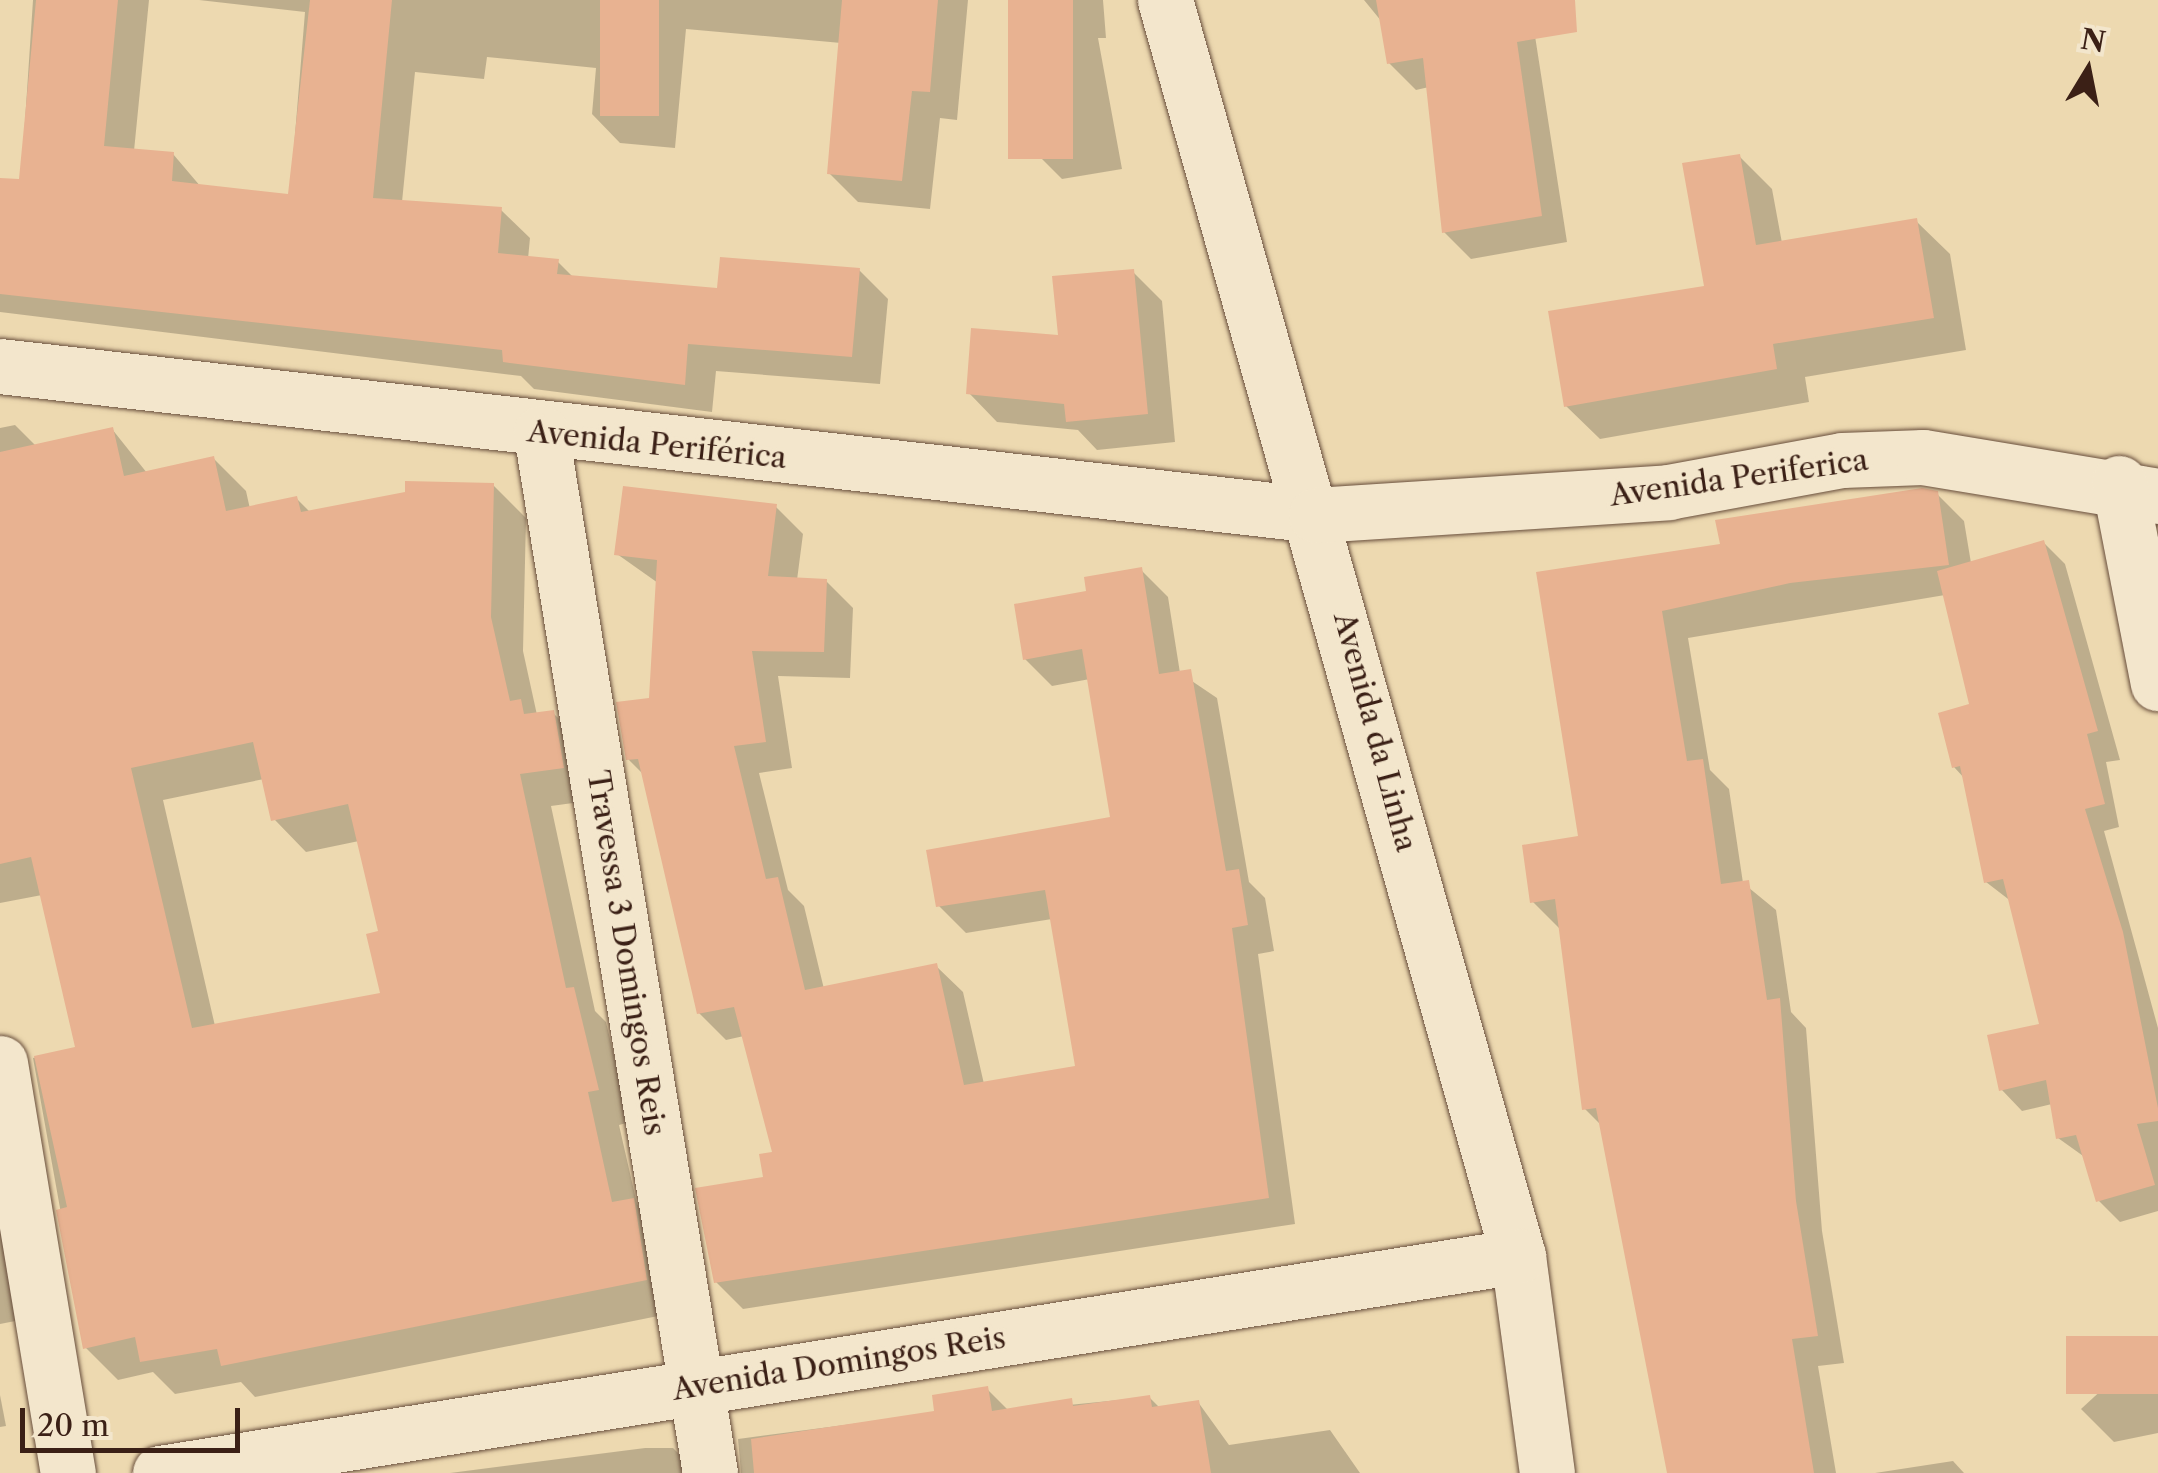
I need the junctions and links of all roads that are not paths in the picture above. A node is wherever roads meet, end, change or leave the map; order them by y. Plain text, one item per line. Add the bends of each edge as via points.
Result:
1 (1165, 0) edge
2 (0, 366) edge
3 (541, 433) junction
4 (2138, 489) edge
5 (1316, 515) junction
6 (2158, 683) edge
7 (0, 1063) edge
8 (1518, 1256) junction
9 (697, 1386) junction
10 (68, 1473) edge
11 (160, 1473) edge
12 (710, 1473) edge
13 (1547, 1473) edge

1 - 5 street, Avenida da Linha
2 - 3 street, Avenida Periférica
3 - 5 street, Avenida Periférica
3 - 9 street, Travessa 3 Domingos Reis
4 - 5 street, Avenida Periferica via 1923,457 1858,459 1668,492
4 - 6 street
5 - 8 street, Avenida da Linha
7 - 10 street
8 - 9 street, Avenida Domingos Reis
8 - 13 street, Avenida da Linha
9 - 11 street, Avenida Domingos Reis
9 - 12 street, Travessa 3 Domingos Reis

